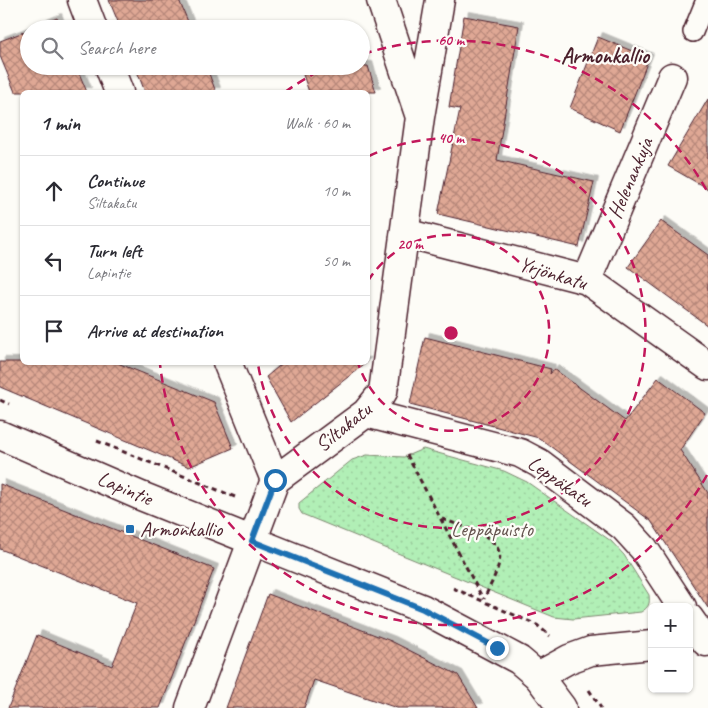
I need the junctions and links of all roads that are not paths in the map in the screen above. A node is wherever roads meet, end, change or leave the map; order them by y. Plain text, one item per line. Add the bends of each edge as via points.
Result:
1 (82, 0) edge
2 (381, 0) edge
3 (440, 0) edge
4 (706, 0) edge
5 (90, 20) edge
6 (693, 32) dead end
7 (112, 75) edge
8 (672, 77) dead end
9 (118, 90) edge
10 (420, 118) junction
11 (405, 233) junction
12 (587, 280) junction
13 (229, 365) edge
14 (708, 366) edge
15 (366, 413) junction
16 (0, 435) edge
17 (275, 480) junction
18 (252, 541) junction
19 (679, 603) edge
20 (693, 626) edge
21 (701, 642) edge
22 (648, 645) edge
23 (538, 676) junction
24 (190, 708) edge
25 (562, 708) edge

1 - 5 street
2 - 10 street
3 - 10 street, Siltakatu
4 - 6 lane
7 - 9 street
8 - 12 street, Helenankuja
10 - 11 street, Siltakatu
11 - 12 street, Yrjönkatu
11 - 15 street, Siltakatu via 383,392
12 - 14 street, Yrjönkatu
13 - 17 street
15 - 17 street, Siltakatu
15 - 19 street, Leppäkatu via 520,454 539,463 624,527 644,549
16 - 18 street, Lapintie
17 - 18 street
18 - 23 street, Lapintie via 423,609 519,660
18 - 24 street
20 - 21 street
22 - 23 street via 591,651
23 - 25 street, Lapintie

